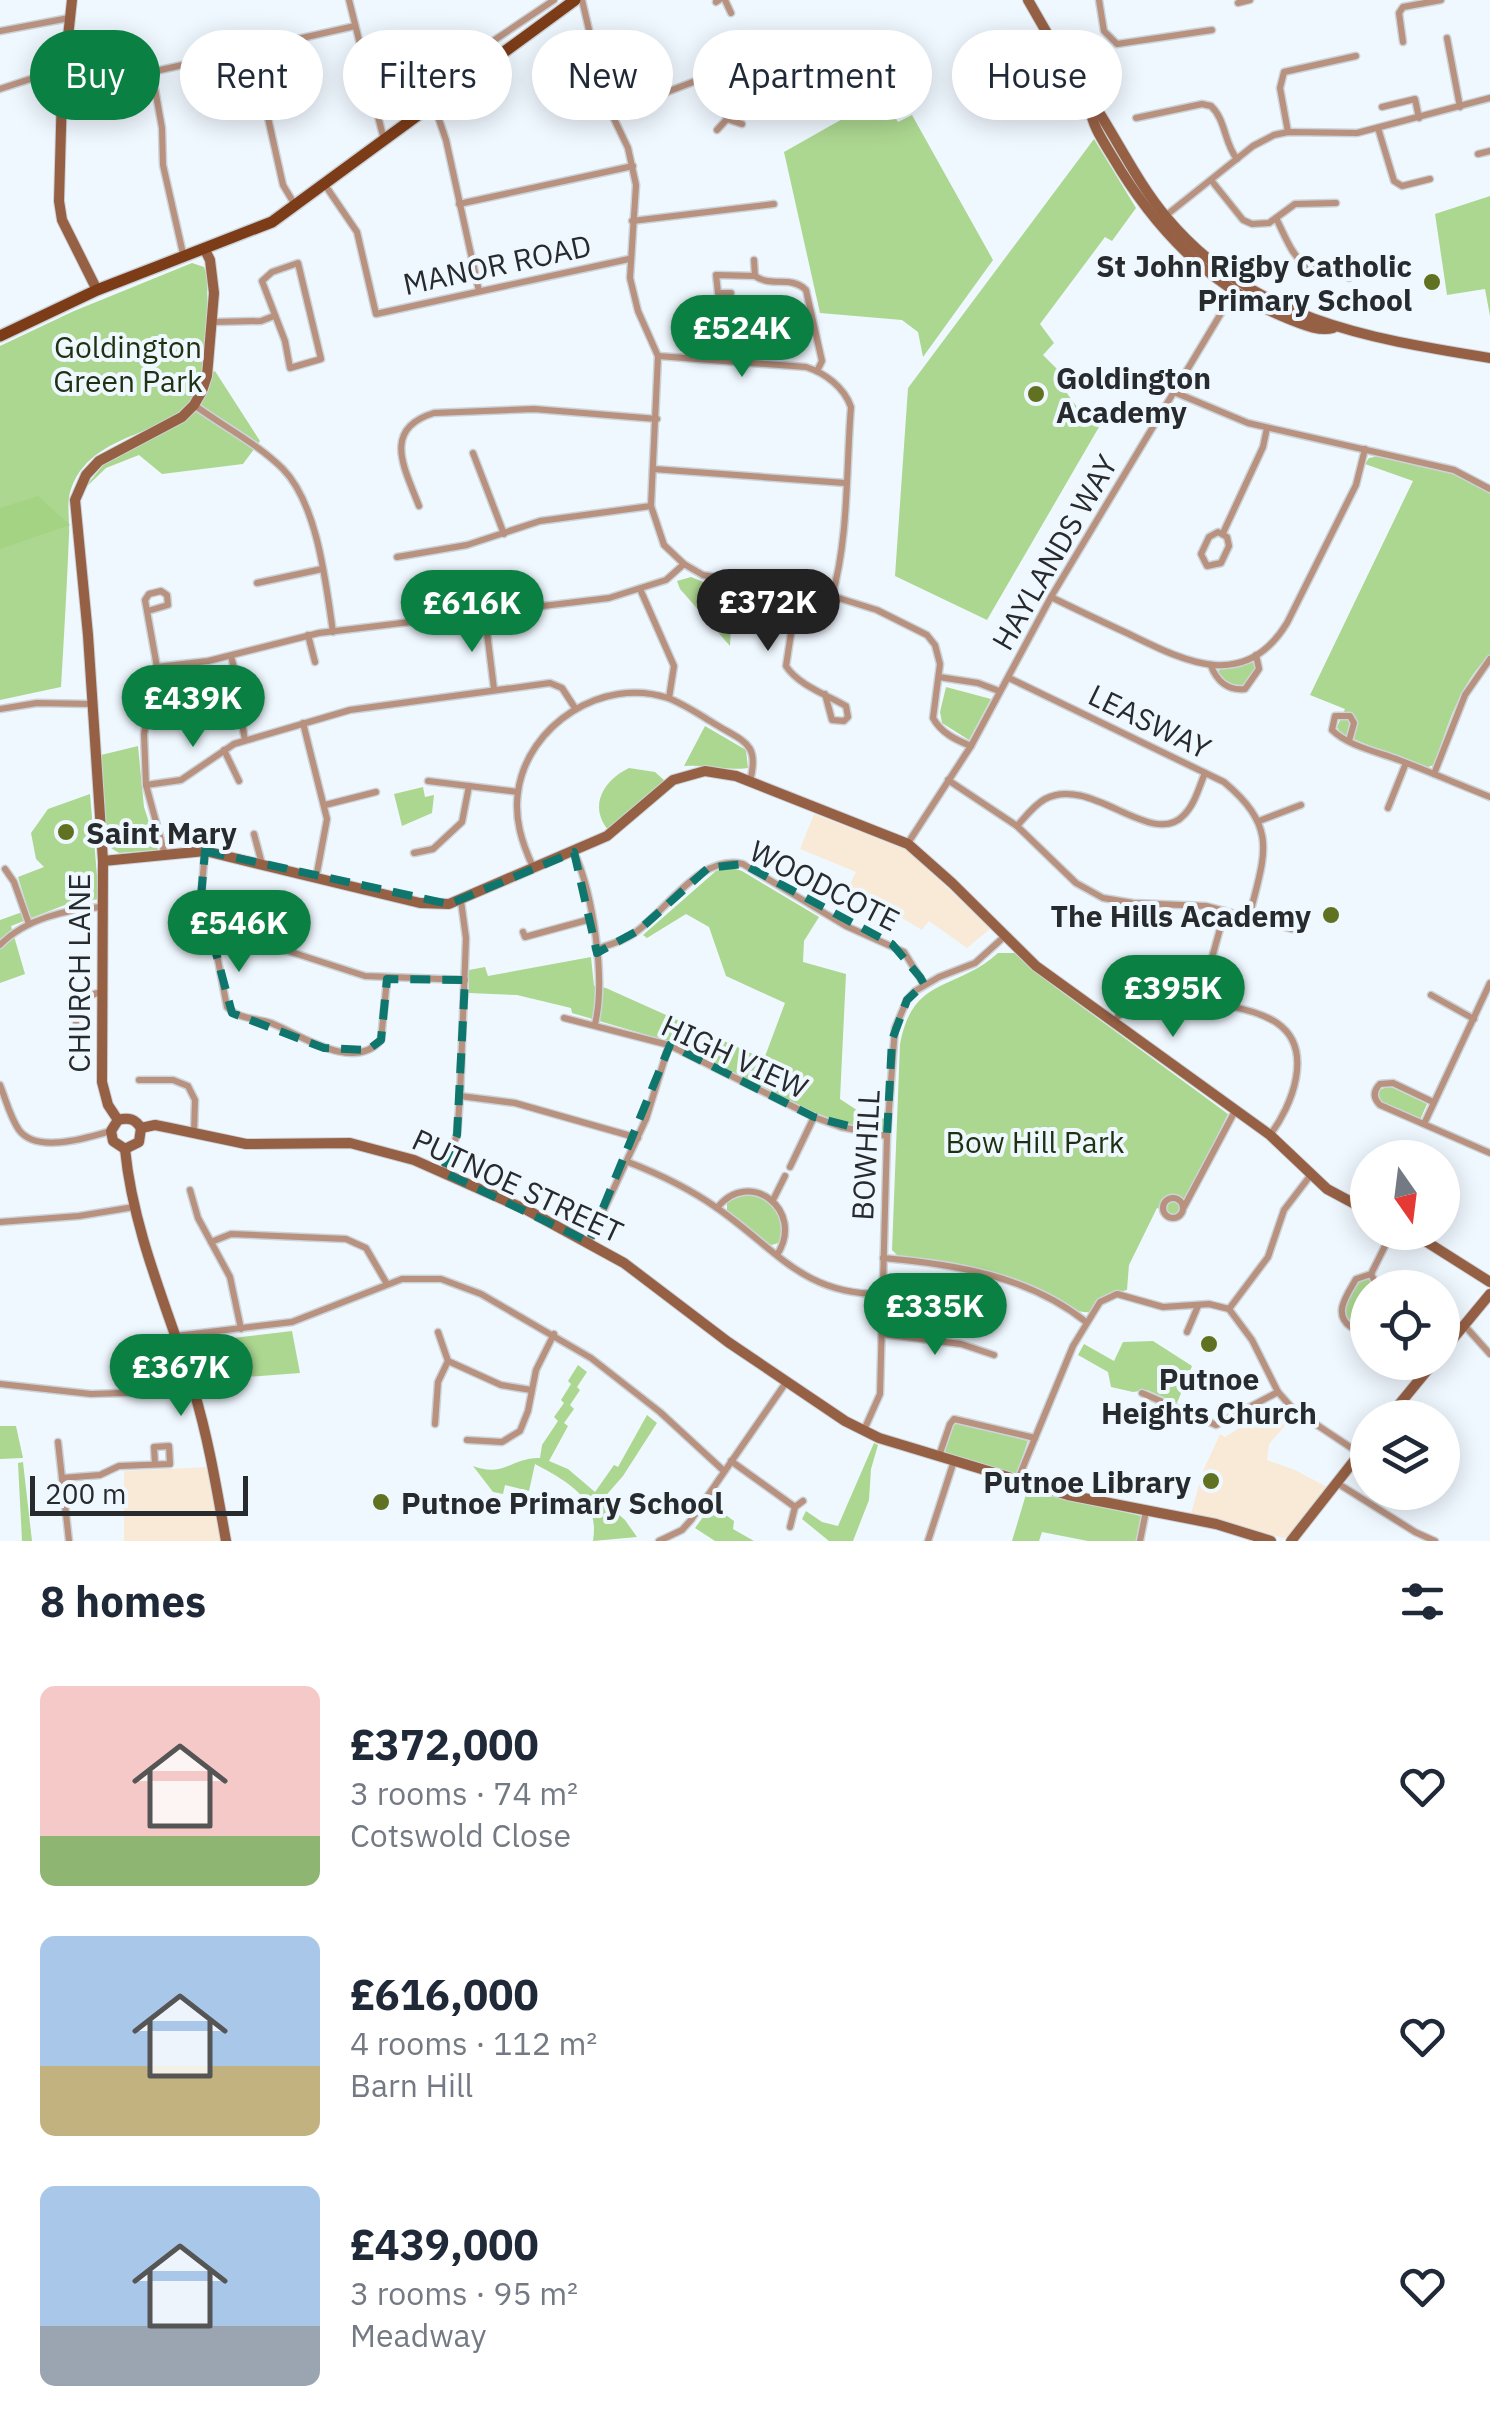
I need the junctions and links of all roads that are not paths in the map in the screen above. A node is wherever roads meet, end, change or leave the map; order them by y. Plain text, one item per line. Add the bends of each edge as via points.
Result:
1 (72, 0) edge
2 (349, 0) edge
3 (554, 0) edge
4 (578, 0) edge
5 (720, 0) edge
6 (1028, 0) edge
7 (1098, 0) edge
8 (1250, 0) edge
9 (1440, 0) edge
10 (1238, 3) dead end
11 (731, 13) dead end
12 (69, 18) junction
13 (355, 26) junction
14 (0, 30) edge
15 (68, 30) edge
16 (509, 30) edge
17 (587, 30) edge
18 (1212, 30) dead end
19 (1448, 38) dead end
20 (1403, 42) dead end
21 (512, 47) edge
22 (1356, 56) dead end
23 (160, 70) edge
24 (30, 79) edge
25 (0, 89) edge
26 (1490, 98) edge
27 (1382, 106) dead end
28 (1460, 107) junction
29 (160, 117) edge
30 (1419, 118) junction
31 (62, 120) edge
32 (268, 120) edge
33 (412, 120) edge
34 (439, 120) edge
35 (616, 120) edge
36 (726, 120) edge
37 (730, 120) edge
38 (1141, 120) dead end
39 (742, 124) dead end
40 (1378, 128) junction
41 (717, 130) dead end
42 (1288, 132) junction
43 (384, 141) junction
44 (1485, 152) edge
45 (1237, 159) junction
46 (1488, 161) edge
47 (633, 166) junction
48 (1430, 179) dead end
49 (1211, 180) junction
50 (325, 184) junction
51 (1336, 203) dead end
52 (458, 204) junction
53 (774, 204) dead end
54 (296, 206) junction
55 (1276, 218) junction
56 (1161, 220) junction
57 (632, 221) junction
58 (205, 250) junction
59 (184, 258) junction
60 (629, 258) junction
61 (754, 260) dead end
62 (755, 276) junction
63 (1348, 278) dead end
64 (1237, 287) junction
65 (96, 290) junction
66 (479, 291) junction
67 (731, 292) dead end
68 (274, 316) junction
69 (212, 322) junction
70 (0, 336) edge
71 (658, 356) junction
72 (1490, 358) edge
73 (817, 371) junction
74 (1174, 392) junction
75 (194, 405) junction
76 (657, 420) junction
77 (1267, 428) junction
78 (1365, 449) junction
79 (473, 453) dead end
80 (653, 469) junction
81 (845, 482) junction
82 (1490, 489) edge
83 (419, 506) dead end
84 (652, 506) junction
85 (1223, 533) junction
86 (504, 534) junction
87 (398, 557) dead end
88 (684, 564) junction
89 (322, 569) junction
90 (257, 583) dead end
91 (640, 588) junction
92 (798, 588) junction
93 (832, 596) junction
94 (1051, 597) junction
95 (148, 611) dead end
96 (485, 616) junction
97 (333, 632) junction
98 (308, 635) junction
99 (1256, 655) junction
100 (231, 656) junction
101 (1490, 659) edge
102 (316, 662) dead end
103 (1211, 666) junction
104 (158, 668) junction
105 (939, 678) junction
106 (1008, 678) junction
107 (494, 689) junction
108 (999, 691) junction
109 (825, 694) junction
110 (670, 698) junction
111 (91, 704) junction
112 (0, 708) edge
113 (575, 708) junction
114 (304, 723) junction
115 (246, 740) junction
116 (1349, 741) junction
117 (971, 746) junction
118 (224, 750) junction
119 (1406, 762) junction
120 (1205, 773) junction
121 (1434, 774) junction
122 (948, 780) junction
123 (239, 781) dead end
124 (750, 781) junction
125 (428, 782) dead end
126 (146, 785) junction
127 (469, 786) junction
128 (376, 792) dead end
129 (518, 792) junction
130 (1490, 797) edge
131 (325, 805) junction
132 (1301, 805) dead end
133 (1388, 808) dead end
134 (1259, 822) junction
135 (1017, 826) junction
136 (254, 834) dead end
137 (908, 844) junction
138 (204, 851) junction
139 (574, 852) junction
140 (414, 853) dead end
141 (165, 857) junction
142 (103, 861) junction
143 (262, 864) junction
144 (5, 869) dead end
145 (534, 870) junction
146 (316, 878) junction
147 (461, 901) junction
148 (104, 907) junction
149 (1225, 911) junction
150 (1248, 918) junction
151 (591, 919) junction
152 (29, 924) junction
153 (1292, 930) dead end
154 (524, 932) dead end
155 (1005, 936) junction
156 (0, 945) edge
157 (596, 948) junction
158 (216, 950) junction
159 (388, 978) junction
160 (464, 980) junction
161 (1490, 983) edge
162 (924, 984) junction
163 (103, 992) junction
164 (1431, 996) dead end
165 (1204, 1000) junction
166 (564, 1018) dead end
167 (1474, 1019) junction
168 (76, 1022) dead end
169 (1114, 1022) junction
170 (595, 1024) junction
171 (670, 1045) junction
172 (139, 1080) dead end
173 (0, 1085) edge
174 (460, 1096) junction
175 (1433, 1102) junction
176 (1236, 1111) junction
177 (814, 1117) junction
178 (118, 1120) junction
179 (1424, 1124) junction
180 (141, 1128) junction
181 (111, 1132) junction
182 (194, 1134) junction
183 (887, 1136) junction
184 (1270, 1136) junction
185 (638, 1138) junction
186 (125, 1148) junction
187 (1490, 1154) edge
188 (628, 1162) junction
189 (790, 1167) dead end
190 (444, 1172) junction
191 (785, 1176) dead end
192 (1310, 1176) junction
193 (190, 1190) dead end
194 (773, 1200) junction
195 (1350, 1201) edge
196 (136, 1206) junction
197 (1184, 1207) dead end
198 (717, 1208) junction
199 (0, 1222) edge
200 (211, 1242) junction
201 (589, 1242) junction
202 (1439, 1250) edge
203 (777, 1255) junction
204 (884, 1258) junction
205 (1490, 1282) edge
206 (387, 1284) junction
207 (1350, 1291) edge
208 (882, 1294) junction
209 (1490, 1294) edge
210 (1198, 1305) junction
211 (1229, 1309) junction
212 (1086, 1322) junction
213 (1464, 1325) junction
214 (1350, 1326) edge
215 (241, 1330) junction
216 (1460, 1330) edge
217 (438, 1332) dead end
218 (1187, 1332) dead end
219 (554, 1334) junction
220 (882, 1334) junction
221 (175, 1336) junction
222 (1490, 1354) edge
223 (994, 1355) dead end
224 (448, 1362) junction
225 (1419, 1380) edge
226 (787, 1381) junction
227 (0, 1384) edge
228 (156, 1386) dead end
229 (531, 1390) junction
230 (1278, 1392) junction
231 (1142, 1393) dead end
232 (1403, 1400) edge
233 (435, 1424) dead end
234 (864, 1431) junction
235 (1035, 1438) junction
236 (467, 1440) dead end
237 (58, 1442) dead end
238 (1350, 1447) edge
239 (940, 1456) junction
240 (732, 1461) junction
241 (954, 1461) junction
242 (155, 1464) dead end
243 (1350, 1465) edge
244 (724, 1471) junction
245 (62, 1478) junction
246 (1018, 1480) junction
247 (1337, 1482) junction
248 (803, 1501) dead end
249 (795, 1508) junction
250 (1146, 1511) junction
251 (790, 1527) dead end
252 (1428, 1540) edge
253 (69, 1541) edge
254 (226, 1541) edge
255 (659, 1541) edge
256 (928, 1541) edge
257 (1140, 1541) edge
258 (1271, 1541) edge
259 (1291, 1541) edge

1 - 12 street
2 - 13 street
3 - 16 street
4 - 17 street
4 - 21 main road
5 - 11 street
6 - 56 street via 1110,152
7 - 18 street via 1104,31 1116,44
8 - 10 street
9 - 20 street via 1402,7
12 - 14 street
12 - 15 street
13 - 23 street
13 - 43 street
19 - 28 street
22 - 42 street via 1284,72 1280,88
24 - 25 street
26 - 28 street
27 - 30 street via 1415,99
28 - 30 street
29 - 59 street
30 - 40 street
31 - 65 street via 60,214
32 - 54 street via 283,185
33 - 43 main road
34 - 52 street
35 - 47 street
36 - 41 street
37 - 39 street
38 - 45 street via 1212,106
40 - 42 street via 1347,135
40 - 48 street via 1394,181 1402,186
42 - 45 street
43 - 50 main road
44 - 46 street
45 - 49 street
47 - 52 street
47 - 57 street
49 - 55 street via 1242,220 1262,226
49 - 56 street
50 - 54 main road
50 - 66 street, MANOR ROAD via 357,232 376,314
51 - 55 street via 1295,204
52 - 66 street
53 - 57 street
54 - 58 main road
55 - 63 street via 1304,266 1347,270
56 - 64 street via 1193,260
57 - 60 street
58 - 59 main road
58 - 69 street via 214,276
59 - 65 main road
60 - 66 street, MANOR ROAD
60 - 71 street via 638,311
61 - 62 street
62 - 67 street via 716,276 718,293
62 - 73 street via 806,290 822,361
64 - 72 street via 1333,328
64 - 74 street, HAYLANDS WAY
65 - 70 main road
68 - 68 street via 262,280 298,263 322,359 290,368
68 - 69 street
69 - 75 street via 207,376
71 - 73 street
71 - 76 street
73 - 81 street via 851,406
74 - 77 street
74 - 94 street, HAYLANDS WAY
75 - 89 street via 276,462 297,488
75 - 111 street, CHURCH LANE via 98,461 79,489
76 - 80 street
76 - 83 street via 534,409 420,417 400,444
77 - 78 street
77 - 85 street
78 - 82 street via 1454,470
78 - 99 street via 1356,485 1287,623
79 - 86 street
80 - 81 street
80 - 84 street
81 - 93 street
84 - 86 street via 540,522
84 - 88 street via 664,545
85 - 85 street via 1229,546 1221,563 1207,566 1202,554 1209,538
86 - 87 street
88 - 91 street via 673,576
88 - 92 street via 716,580
89 - 90 street
89 - 97 street
91 - 96 street
91 - 110 street via 674,666
92 - 93 street
92 - 109 street via 786,666
93 - 105 street via 927,636 938,655
94 - 103 street via 1178,658
94 - 106 street, HAYLANDS WAY
95 - 104 street
96 - 97 street
96 - 107 street
97 - 98 street
98 - 100 street
98 - 102 street
99 - 103 street
99 - 103 street via 1259,669 1245,689 1223,684
100 - 104 street
100 - 115 street
101 - 121 street via 1465,695
104 - 126 street via 144,734
105 - 108 street
105 - 117 street via 932,709 937,726
106 - 108 street, HAYLANDS WAY
106 - 120 street, LEASWAY
107 - 113 street via 556,684
107 - 114 street
108 - 117 street, HAYLANDS WAY
109 - 109 street via 846,706 844,721 829,716
110 - 113 street via 617,694
110 - 124 street via 748,744 754,758
111 - 112 street
111 - 142 street, CHURCH LANE
113 - 129 street via 537,746
114 - 115 street
114 - 131 street
115 - 118 street
116 - 116 street via 1332,730 1334,716 1350,716
116 - 119 street
117 - 122 street, HAYLANDS WAY
118 - 123 street
118 - 126 street via 181,780
119 - 121 street
119 - 133 street
120 - 134 street, LEASWAY via 1239,794
120 - 135 street via 1177,821 1145,821 1067,792 1035,806
121 - 130 street
122 - 135 street
122 - 137 street, HAYLANDS WAY
124 - 137 street
124 - 139 street via 720,772 688,774 664,786 607,836
125 - 127 street
126 - 141 street
127 - 129 street
127 - 140 street via 462,822 433,849
128 - 131 street
129 - 145 street via 521,838
131 - 146 street
132 - 134 street
134 - 150 street via 1265,842
135 - 149 street via 1076,884 1103,898
136 - 143 street
137 - 155 street
138 - 141 street
138 - 143 street
138 - 158 street via 201,897
139 - 145 street
139 - 151 street
141 - 142 street
142 - 148 street, CHURCH LANE
143 - 146 street
144 - 152 street
145 - 147 street
146 - 147 street via 420,903
147 - 160 street
148 - 152 street
148 - 163 street, CHURCH LANE
149 - 150 street
149 - 165 street
150 - 153 street
151 - 154 street via 525,937
151 - 157 street
152 - 156 street
155 - 162 street via 975,963
155 - 169 street
157 - 162 street, WOODCOTE via 639,930 708,868 733,861 846,926 892,944
157 - 170 street
158 - 159 street via 288,950 348,972
158 - 159 street via 232,1013 336,1051 368,1050 381,1040
159 - 160 street
160 - 174 street
161 - 167 street
162 - 183 street, BOWHILL via 906,1000 895,1028
163 - 168 street via 74,1000
163 - 178 street, CHURCH LANE via 102,1082
164 - 167 street
165 - 169 street via 1132,1001
165 - 184 street via 1264,1015 1295,1045 1288,1106
166 - 170 street, HIGH VIEW
167 - 175 street
169 - 176 street
170 - 171 street, HIGH VIEW
171 - 177 street, HIGH VIEW
171 - 185 street
172 - 182 street via 188,1086 195,1100
173 - 181 street via 19,1130 32,1140
174 - 185 street via 515,1103
174 - 190 street via 458,1135
175 - 179 street
175 - 179 street via 1393,1083 1376,1089 1380,1106
176 - 184 street
176 - 197 street
177 - 183 street, HIGH VIEW
177 - 189 street
178 - 180 street via 136,1120
178 - 181 street
179 - 187 street
180 - 182 street, PUTNOE STREET
180 - 186 street via 139,1142
181 - 186 street
182 - 190 street, PUTNOE STREET via 246,1144 350,1142
183 - 204 street, BOWHILL
184 - 192 street
185 - 188 street
186 - 196 street
188 - 198 street
188 - 201 street
190 - 201 street, PUTNOE STREET
191 - 194 street
192 - 195 street
192 - 211 street via 1284,1210 1268,1257
193 - 200 street
194 - 198 street via 737,1192
194 - 203 street via 786,1230
196 - 199 street
196 - 221 street
198 - 203 street
200 - 206 street via 231,1234 346,1239 366,1248
200 - 215 street via 230,1276
201 - 226 street, PUTNOE STREET
202 - 205 street
203 - 208 street via 829,1288
204 - 208 street, BOWHILL
204 - 212 street via 983,1272 1038,1293
206 - 215 street via 292,1322
206 - 219 street via 441,1279
207 - 214 street via 1341,1310
208 - 220 street, BOWHILL
209 - 213 street
210 - 211 street
210 - 212 street via 1163,1307 1117,1294 1100,1302
210 - 218 street
211 - 230 street
212 - 235 street
213 - 216 street
213 - 222 street
215 - 221 street
217 - 224 street
219 - 229 street
219 - 244 street via 660,1412
220 - 223 street
220 - 234 street, BOWHILL via 880,1394
221 - 254 street via 206,1436
224 - 229 street
224 - 233 street via 438,1382
225 - 232 street
226 - 234 street, PUTNOE STREET
226 - 240 street
227 - 228 street via 92,1394 157,1392
229 - 236 street via 525,1424 512,1438
230 - 231 street via 1216,1425
230 - 238 street
234 - 239 street, PUTNOE STREET
235 - 239 street via 954,1419
235 - 246 street
237 - 245 street
239 - 241 street, PUTNOE STREET
240 - 244 street
240 - 249 street
241 - 246 street, PUTNOE STREET
241 - 256 street
242 - 245 street
243 - 247 street
244 - 255 street via 687,1526
245 - 253 street
246 - 250 street, PUTNOE STREET
247 - 252 street
247 - 259 street
248 - 249 street
249 - 251 street
250 - 257 street
250 - 258 street, PUTNOE STREET

